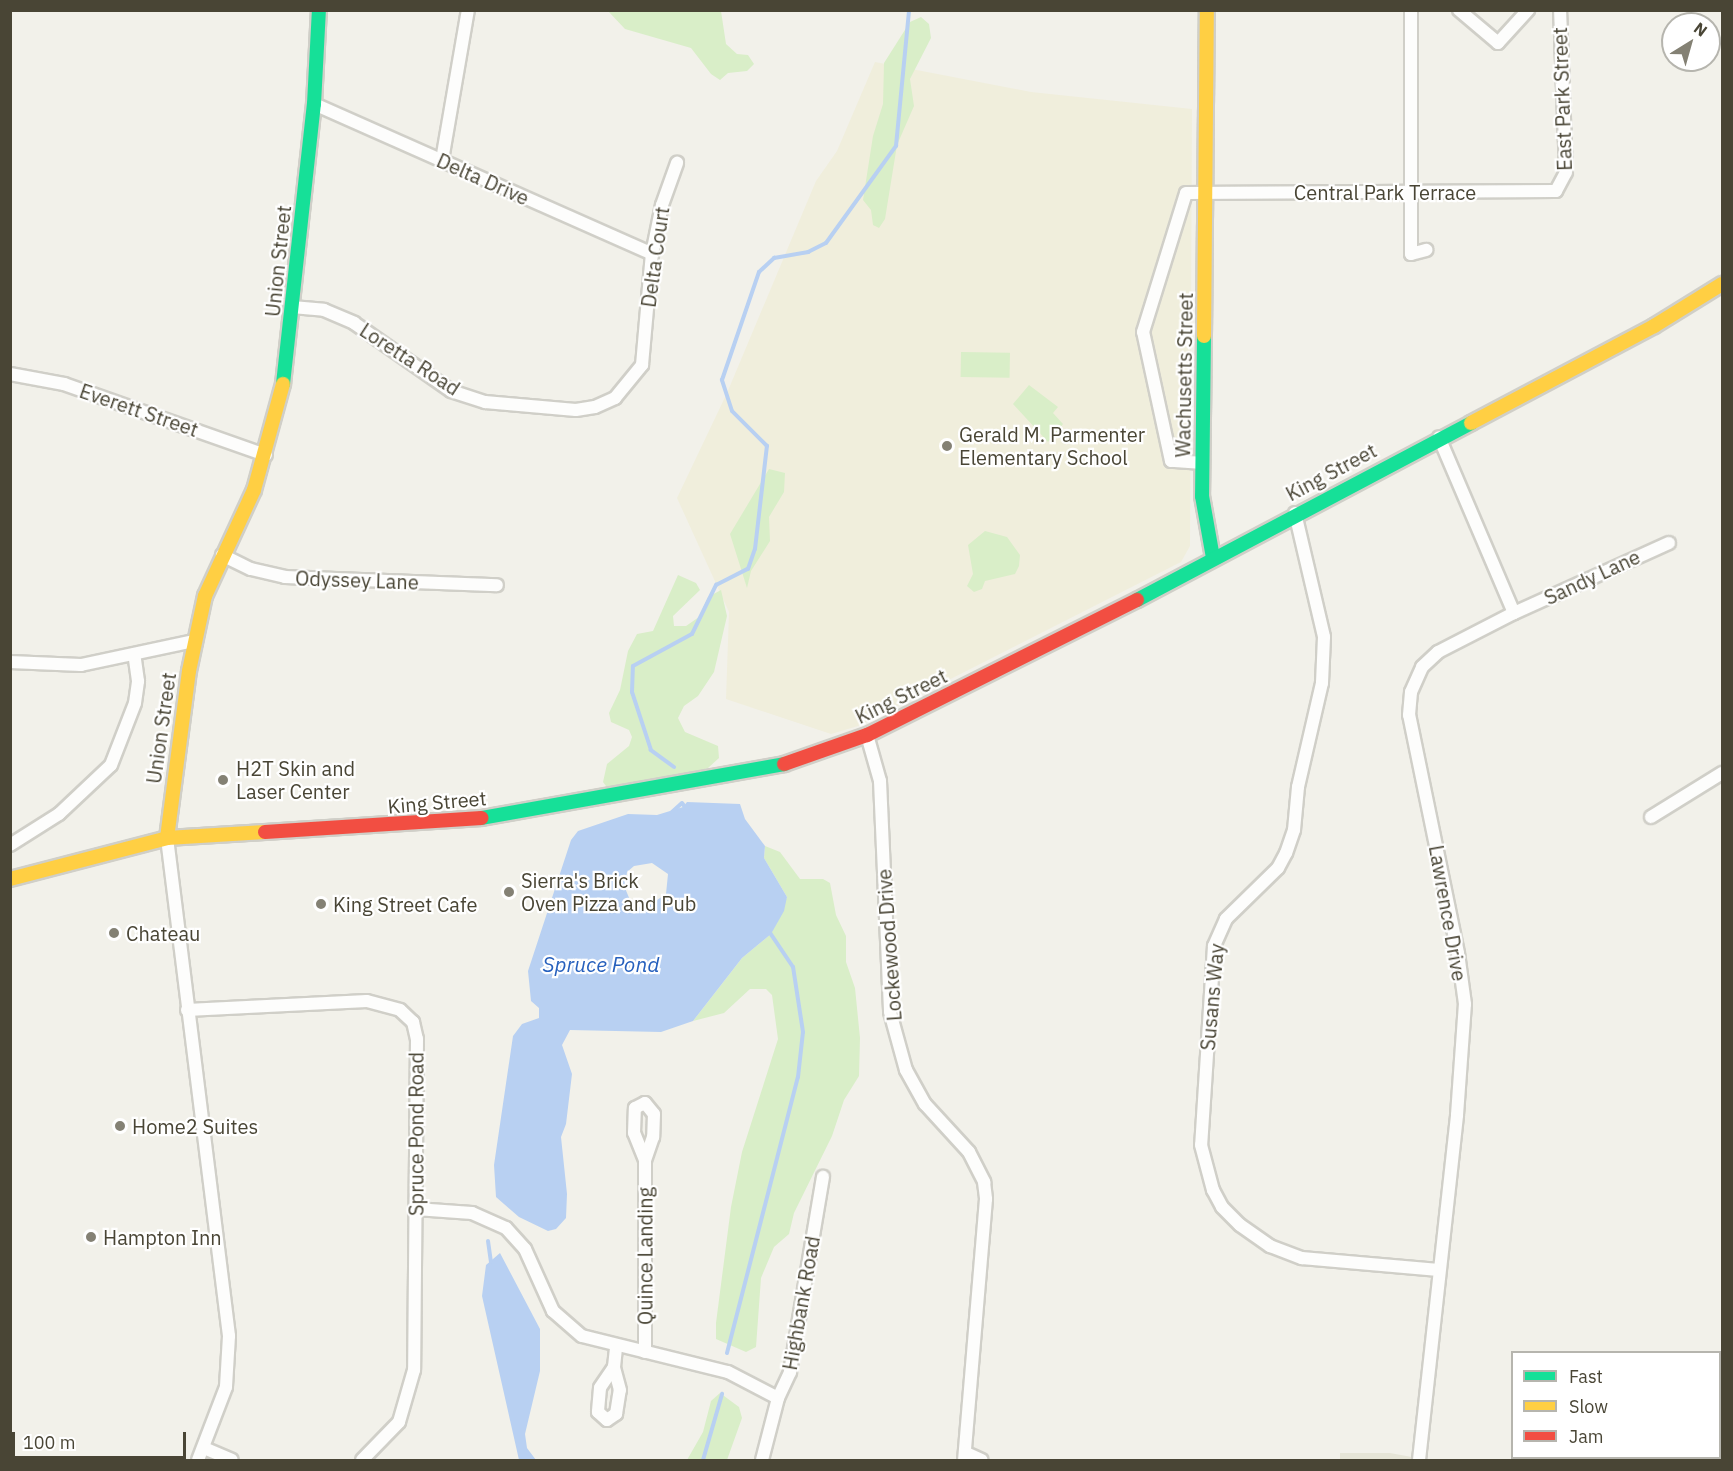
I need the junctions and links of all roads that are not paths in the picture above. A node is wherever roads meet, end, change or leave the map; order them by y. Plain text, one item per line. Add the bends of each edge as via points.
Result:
1 (319, 10) edge
2 (468, 10) edge
3 (1208, 10) edge
4 (1411, 10) edge
5 (1459, 10) edge
6 (1528, 10) edge
7 (1560, 10) edge
8 (314, 104) junction
9 (442, 160) junction
10 (677, 163) dead end
11 (1561, 186) joint
12 (1206, 192) junction
13 (1408, 192) junction
14 (1426, 250) dead end
15 (652, 254) junction
16 (1722, 284) edge
17 (292, 307) junction
18 (646, 353) joint
19 (10, 374) edge
20 (1439, 437) junction
21 (266, 455) junction
22 (1203, 463) junction
23 (1295, 513) junction
24 (1669, 543) dead end
25 (222, 555) junction
26 (1212, 558) junction
27 (497, 585) dead end
28 (1514, 613) junction
29 (194, 641) junction
30 (134, 654) junction
31 (10, 662) edge
32 (867, 735) junction
33 (1722, 773) edge
34 (1652, 817) dead end
35 (168, 838) junction
36 (10, 845) edge
37 (10, 879) edge
38 (187, 1010) junction
39 (645, 1160) dead end
40 (823, 1177) dead end
41 (416, 1209) junction
42 (1438, 1270) junction
43 (616, 1347) junction
44 (645, 1352) junction
45 (614, 1367) dead end
46 (778, 1398) junction
47 (204, 1448) junction
48 (965, 1457) edge
49 (198, 1461) edge
50 (232, 1461) edge
51 (362, 1461) edge
52 (762, 1461) edge
53 (982, 1461) edge
54 (1419, 1461) edge

1 - 8 main road, Union Street
2 - 9 street
3 - 12 main road, Wachusetts Street
4 - 13 street
5 - 6 street via 1498,43
7 - 11 street, East Park Street via 1566,172
8 - 9 street, Delta Drive
8 - 17 main road, Union Street
9 - 15 street, Delta Drive
10 - 15 street, Delta Court via 662,205
11 - 13 street, Central Park Terrace via 1549,193
12 - 13 street, Central Park Terrace
12 - 22 main road, Wachusetts Street
12 - 22 street via 1186,193 1143,332 1171,461
13 - 14 street via 1411,254
15 - 18 street, Delta Court
16 - 20 main road, King Street via 1654,326
17 - 18 street, Loretta Road via 317,308 354,323 451,391 485,402 576,410 595,407 615,398 633,380
17 - 21 main road, Union Street via 282,393
19 - 21 street, Everett Street via 64,384
20 - 23 main road, King Street
20 - 28 street
21 - 25 main road, Union Street via 254,490
22 - 26 main road, Wachusetts Street via 1202,496
23 - 26 main road, King Street
23 - 42 street, Susans Way via 1324,637 1323,675 1298,787 1294,830 1286,853 1278,868 1226,919 1214,946 1201,1145 1213,1190 1222,1207 1270,1245 1302,1258
24 - 28 street, Sandy Lane
25 - 27 street, Odyssey Lane via 251,569 285,577
25 - 29 main road, Union Street via 207,588
26 - 32 main road, King Street
28 - 42 street, Lawrence Drive via 1438,652 1422,667 1411,692 1409,716 1465,1004 1457,1115
29 - 30 street
29 - 35 main road, Union Street
30 - 31 street via 72,666
30 - 36 street via 138,681 133,711 111,765 59,814
32 - 35 main road, King Street via 777,766 493,817
32 - 48 street, Lockewood Drive via 880,781 890,1012 906,1070 925,1104 969,1152 984,1182 986,1198
33 - 34 street
35 - 37 main road, King Street
35 - 38 street, Union Street
38 - 41 street, Spruce Pond Road via 352,1001 406,1013 417,1039
38 - 47 street, Union Street via 229,1336 226,1387
39 - 44 street, Quince Landing
40 - 46 street, Highbank Road via 792,1361
41 - 43 street via 472,1213 506,1228 525,1249 547,1301 559,1318 582,1336
41 - 51 street, Spruce Pond Road via 411,1388 399,1422
42 - 54 street, Lawrence Drive
43 - 44 street
43 - 45 street
44 - 46 street via 734,1374
46 - 52 street, Highbank Road
47 - 49 street, Union Street
47 - 50 street
48 - 53 street, Lockewood Drive

